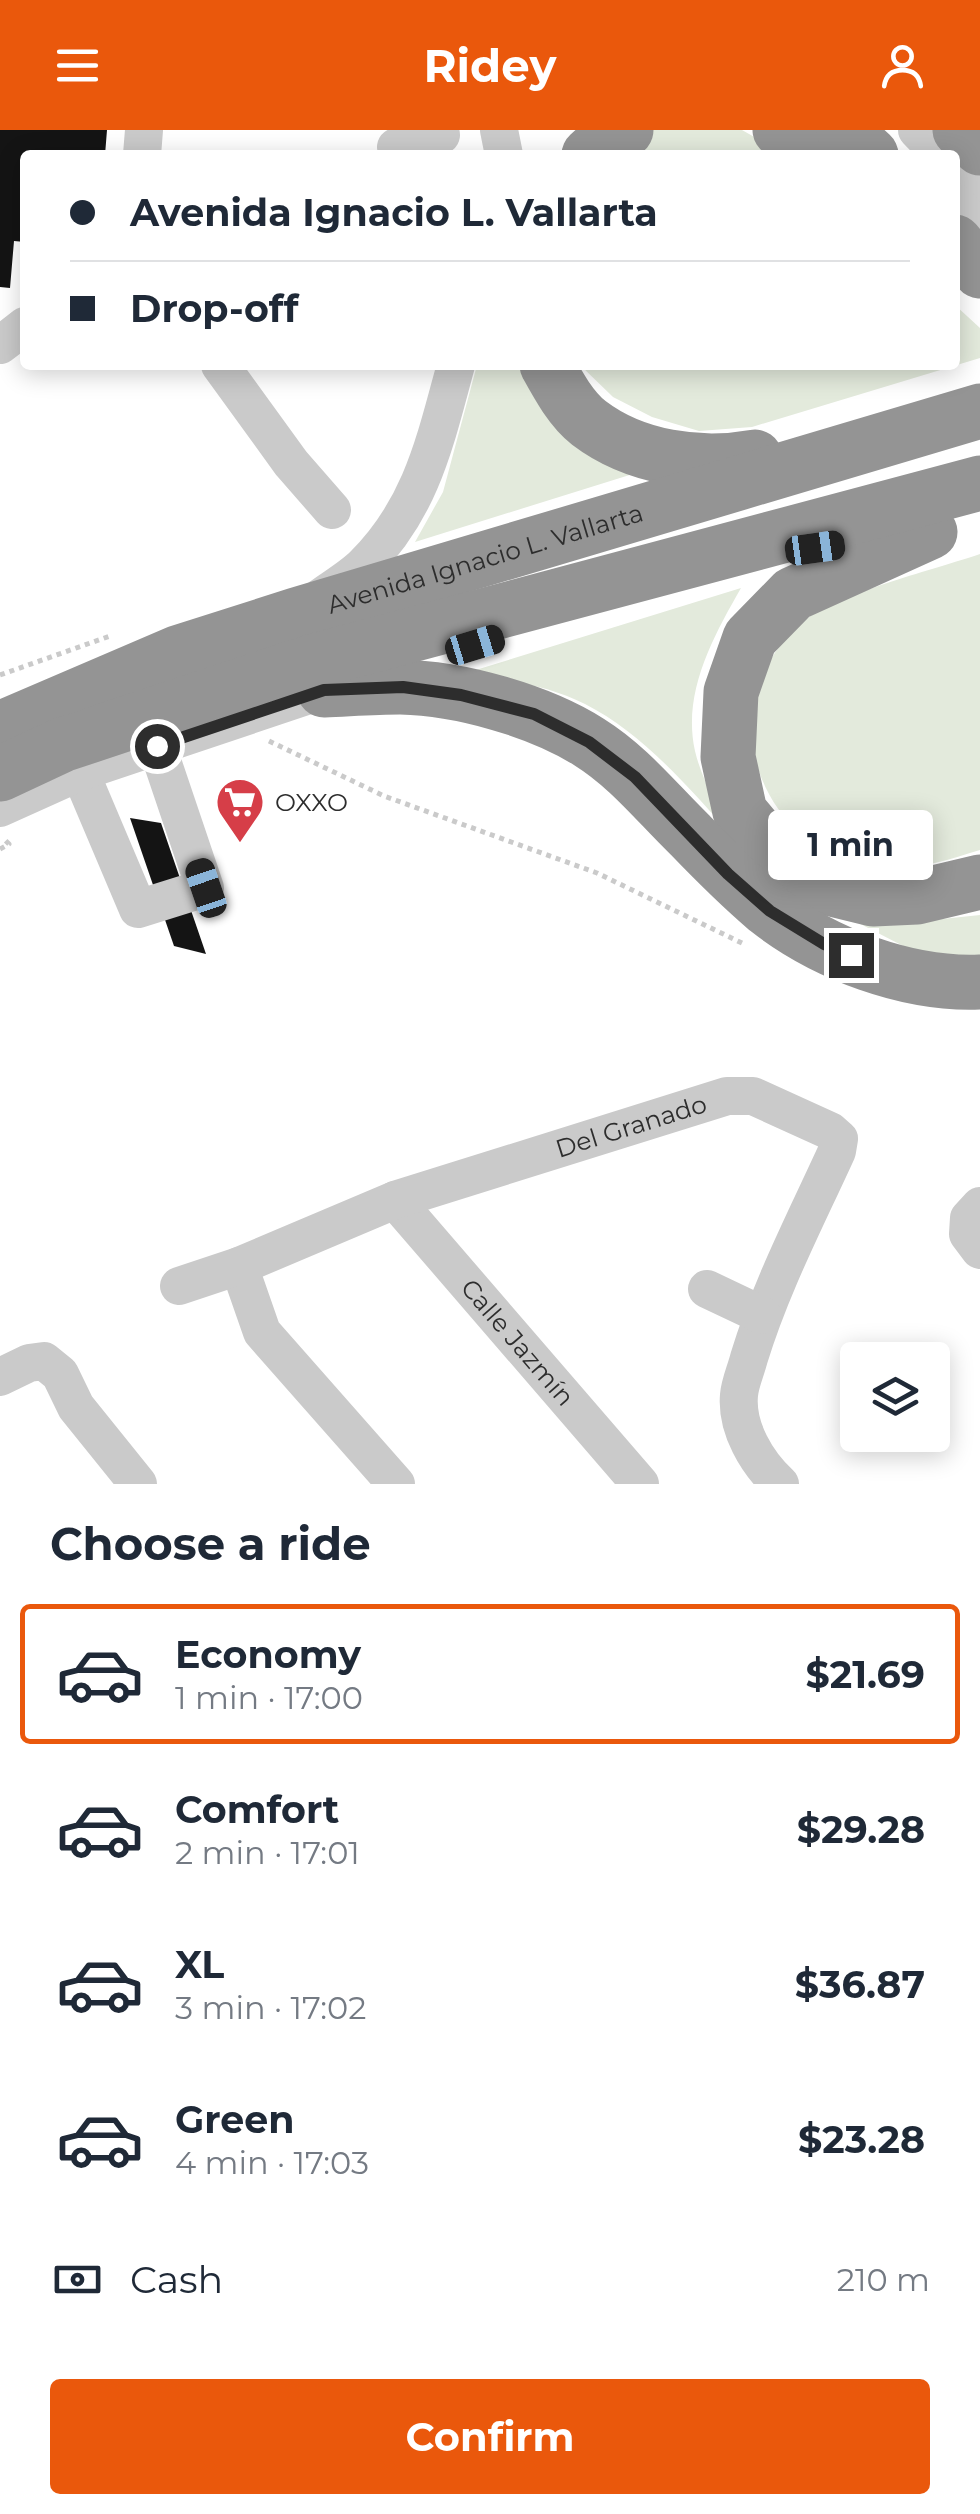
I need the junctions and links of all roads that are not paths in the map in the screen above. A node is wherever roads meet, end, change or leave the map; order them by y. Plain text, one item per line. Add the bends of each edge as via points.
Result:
1 (626, 130) edge
2 (780, 130) edge
3 (844, 130) edge
4 (886, 130) edge
5 (916, 130) edge
6 (960, 130) edge
7 (440, 134) dead end
8 (396, 147) dead end
9 (980, 148) edge
10 (594, 150) edge
11 (808, 150) edge
12 (866, 150) edge
13 (905, 150) edge
14 (936, 150) edge
15 (960, 175) edge
16 (980, 197) edge
17 (960, 208) edge
18 (980, 230) edge
19 (960, 248) edge
20 (980, 271) edge
21 (960, 285) edge
22 (980, 303) edge
23 (20, 330) edge
24 (0, 345) edge
25 (224, 370) edge
26 (455, 370) edge
27 (550, 370) edge
28 (965, 416) edge
29 (980, 483) edge
30 (332, 510) dead end
31 (955, 526) edge
32 (296, 614) junction
33 (324, 690) junction
34 (0, 718) edge
35 (0, 729) edge
36 (71, 738) junction
37 (157, 746) junction
38 (0, 774) edge
39 (9, 818) edge
40 (980, 882) edge
41 (980, 982) edge
42 (395, 1200) junction
43 (980, 1206) edge
44 (980, 1250) edge
45 (238, 1266) junction
46 (179, 1286) dead end
47 (707, 1289) dead end
48 (762, 1315) junction
49 (0, 1378) edge
50 (138, 1484) edge
51 (396, 1484) edge
52 (640, 1484) edge
53 (780, 1484) edge

1 - 10 highway
2 - 11 highway
3 - 12 highway
4 - 13 street
5 - 14 street
6 - 9 highway
7 - 8 street
15 - 16 street
17 - 18 street
19 - 20 highway
21 - 22 highway
23 - 24 street
25 - 30 street
26 - 32 street via 426,473 407,512 363,566
27 - 28 highway via 586,421 622,444 676,460 739,460
28 - 32 highway, Avenida Ignacio L. Vallarta
29 - 36 highway, Avenida Ignacio L. Vallarta via 314,661
31 - 33 highway via 776,554
31 - 40 highway via 793,594 750,638 730,692 728,757 740,812 776,854 824,887 873,900
32 - 36 highway, Avenida Ignacio L. Vallarta via 177,653
33 - 37 street, Avenida Ignacio L. Vallarta
33 - 41 highway via 403,687 534,714 589,742 635,777 770,911 824,944 947,984
34 - 36 street
35 - 36 highway, Avenida Ignacio L. Vallarta
36 - 37 street, Avenida Ignacio L. Vallarta
36 - 37 street via 138,910 206,888
36 - 38 highway, Avenida Ignacio L. Vallarta
36 - 39 street, Avenida Ignacio L. Vallarta
42 - 45 street, Del Granado
42 - 48 street, Del Granado via 727,1096 753,1096 839,1139
42 - 52 street, Calle Jazmín
43 - 44 street via 968,1234
45 - 46 street, Del Granado
45 - 51 street via 262,1332
47 - 48 street
48 - 53 street, Del Granado via 738,1396 750,1446
49 - 50 street via 44,1361

